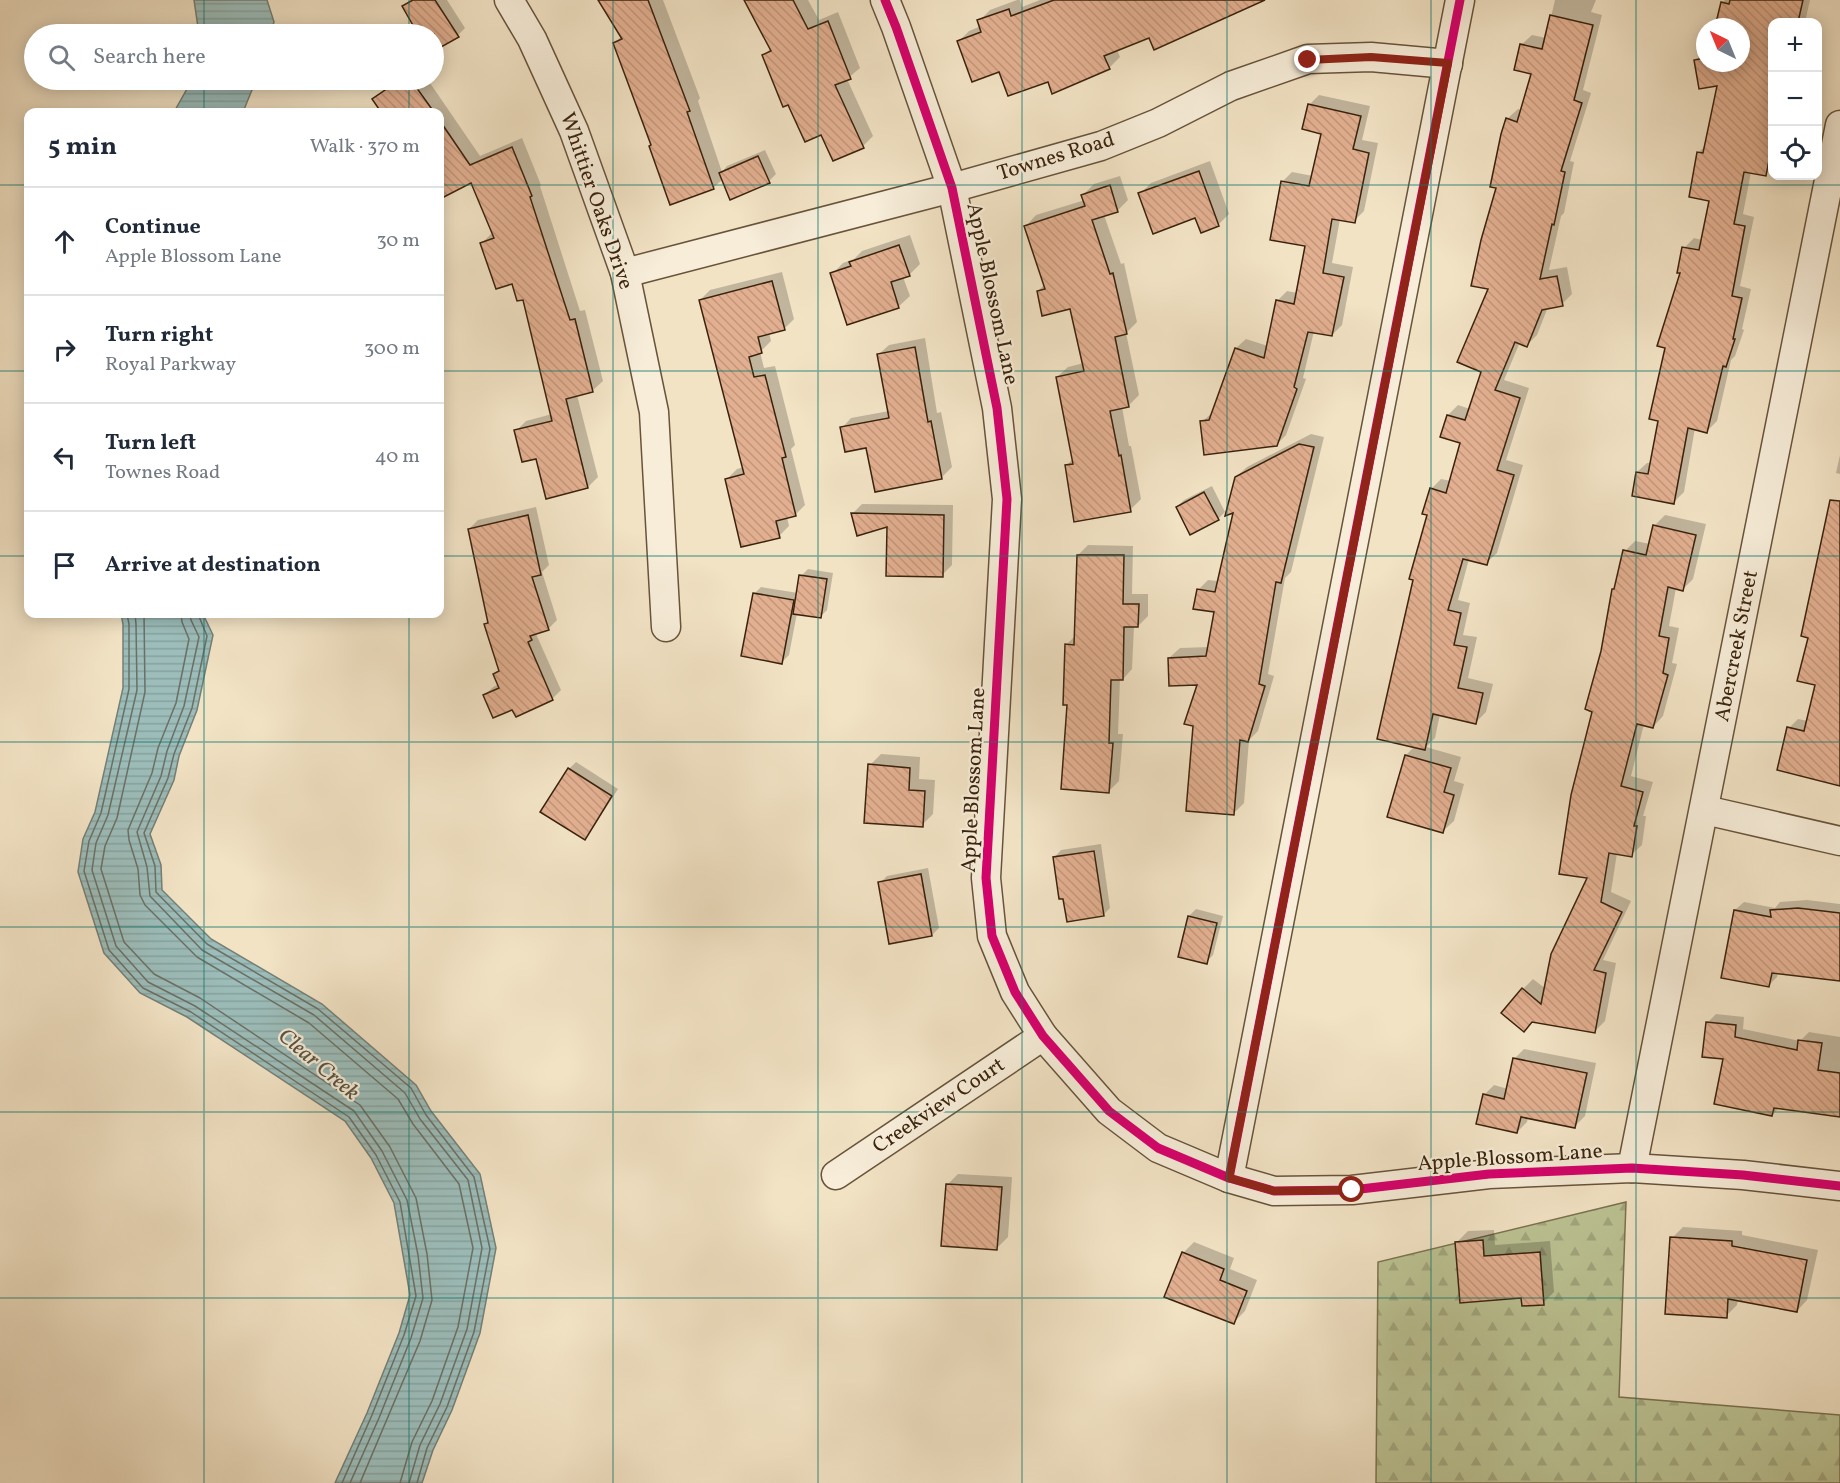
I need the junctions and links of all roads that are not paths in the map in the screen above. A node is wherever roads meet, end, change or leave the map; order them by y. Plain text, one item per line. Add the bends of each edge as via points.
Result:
1 (509, 0) edge
2 (885, 0) edge
3 (1460, 0) edge
4 (1448, 63) junction
5 (1840, 124) edge
6 (952, 188) junction
7 (1832, 205) edge
8 (625, 273) junction
9 (666, 627) dead end
10 (1705, 810) junction
11 (1840, 841) edge
12 (1043, 1036) junction
13 (1632, 1168) junction
14 (836, 1175) dead end
15 (1229, 1178) junction
16 (1840, 1186) edge

1 - 8 street, Whittier Oaks Drive via 532,39 574,130
2 - 6 street, Apple Blossom Lane
3 - 4 street
4 - 6 street, Townes Road via 1371,57 1308,60 1231,86 1158,123 1101,146
4 - 15 street
5 - 7 street, Abercreek Street
6 - 8 street, Townes Road
6 - 12 street, Apple Blossom Lane via 997,408 1006,499 986,878 992,936 1015,992
7 - 10 street, Abercreek Street
8 - 9 street, Whittier Oaks Drive via 654,412
10 - 11 street
10 - 13 street, Abercreek Street
12 - 14 street, Creekview Court
12 - 15 street, Apple Blossom Lane via 1109,1111 1158,1148
13 - 15 street, Apple Blossom Lane via 1488,1174 1341,1190 1274,1191
13 - 16 street, Apple Blossom Lane

